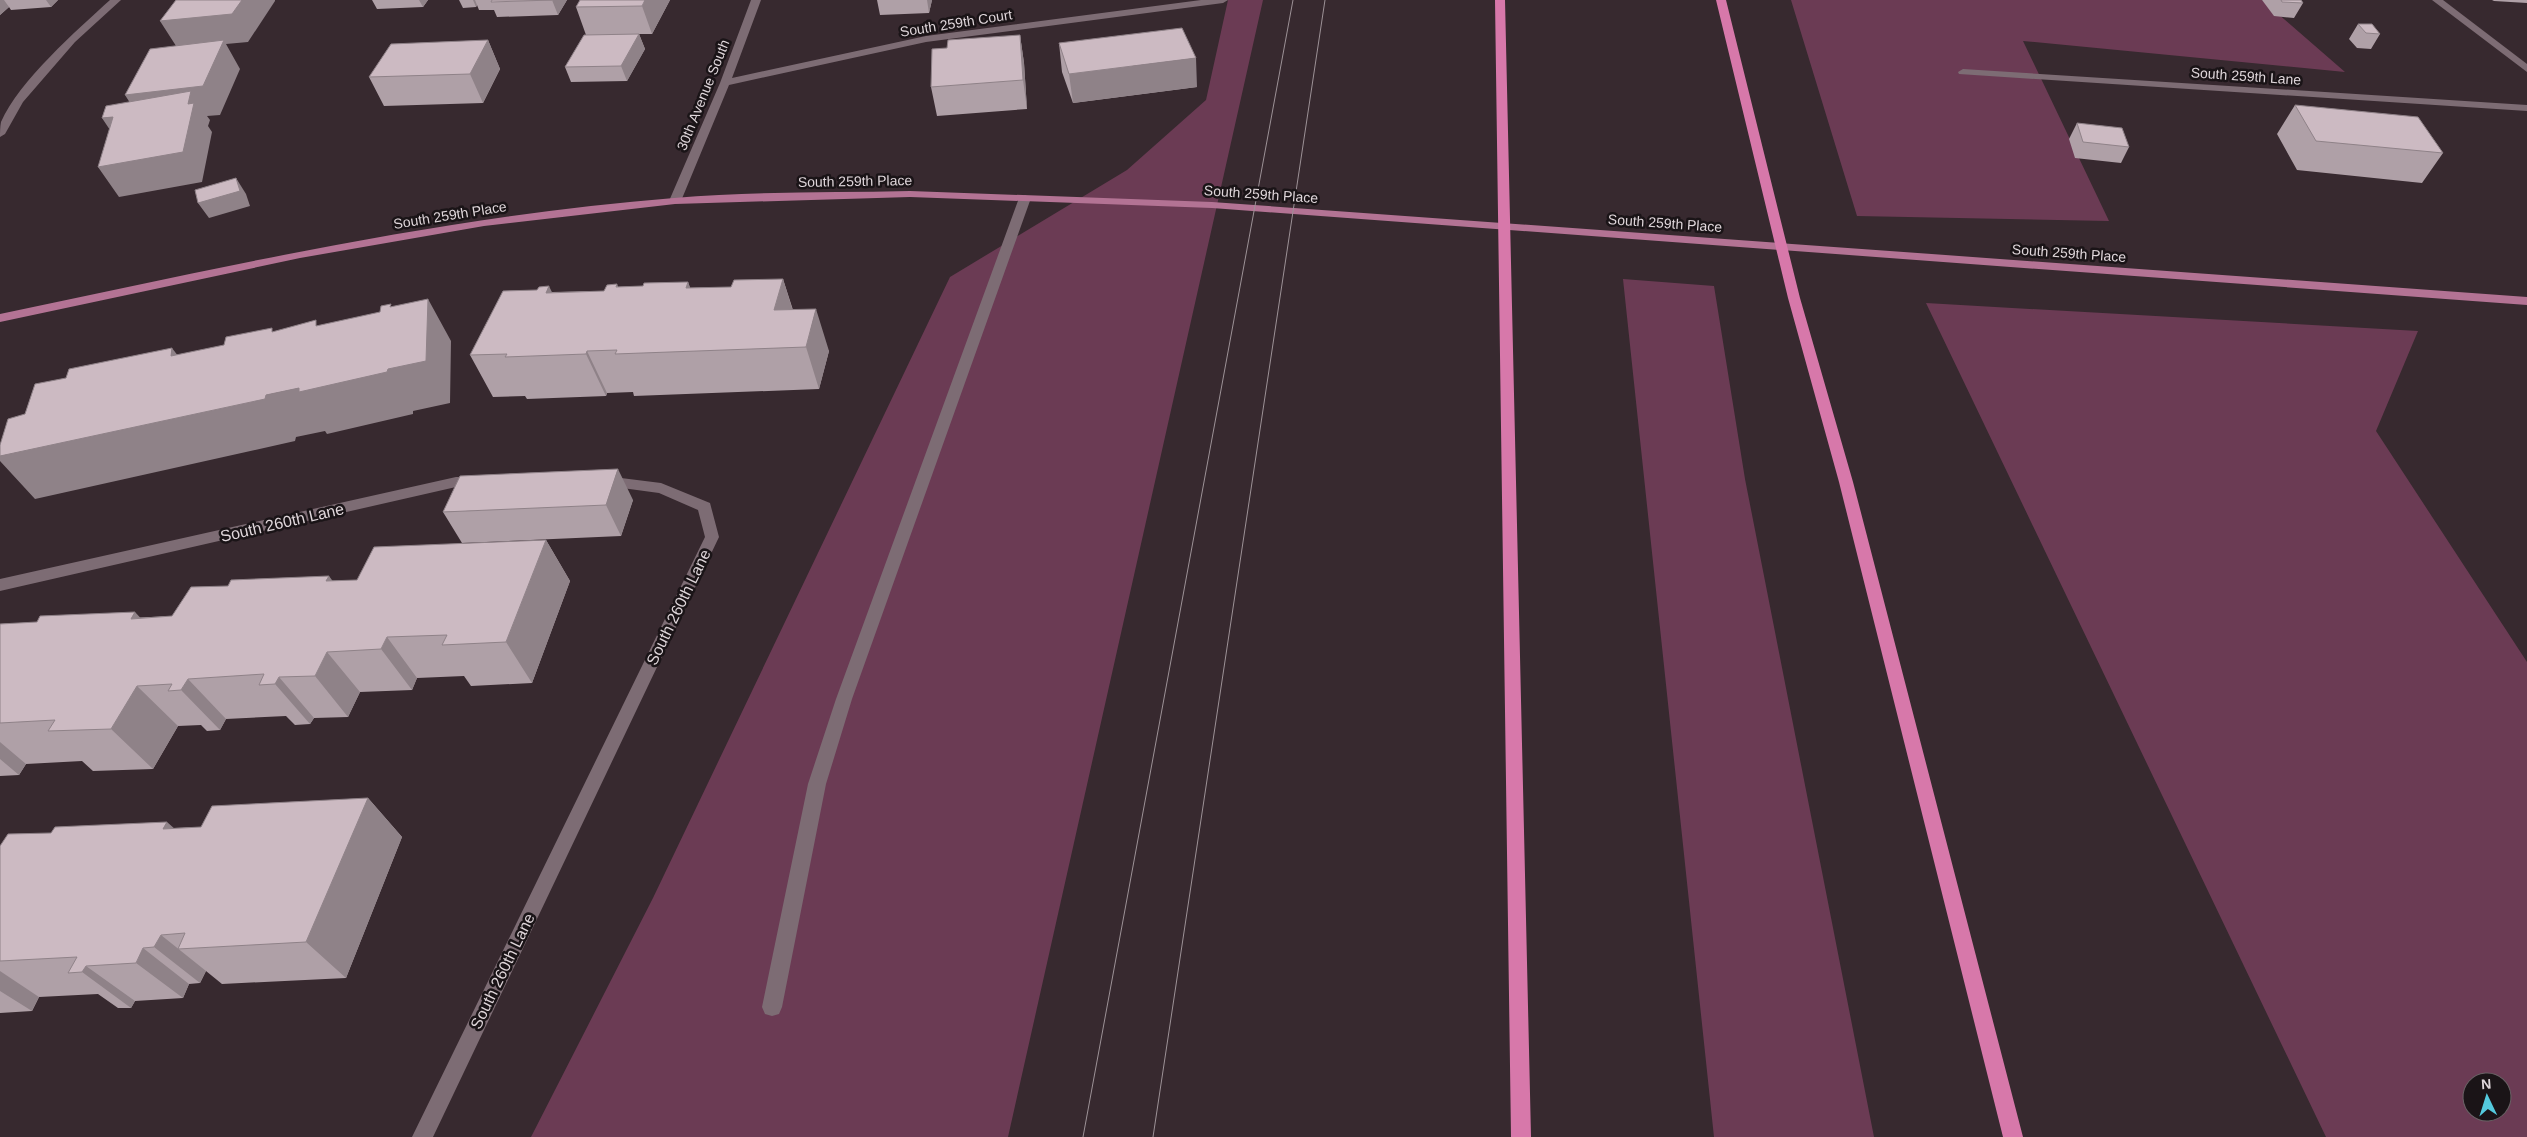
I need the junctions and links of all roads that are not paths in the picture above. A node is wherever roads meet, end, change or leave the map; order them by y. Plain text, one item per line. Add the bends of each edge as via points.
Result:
1 (116, 0) edge
2 (756, 0) edge
3 (1223, 0) edge
4 (1500, 0) edge
5 (1721, 0) edge
6 (2437, 0) edge
7 (2527, 69) edge
8 (1963, 72) dead end
9 (725, 83) junction
10 (2527, 108) edge
11 (0, 134) edge
12 (1024, 198) junction
13 (675, 201) junction
14 (2527, 301) edge
15 (0, 318) edge
16 (592, 480) edge
17 (495, 482) edge
18 (0, 585) edge
19 (772, 1007) dead end
20 (422, 1137) edge
21 (1521, 1137) edge
22 (2013, 1137) edge

1 - 11 street via 72,40 18,101
2 - 9 street, 30th Avenue South
3 - 9 street, South 259th Court via 926,39
4 - 21 highway
5 - 22 highway via 1794,298 1846,482
6 - 7 street
8 - 10 street, South 259th Lane
9 - 13 street, 30th Avenue South
12 - 13 main road, South 259th Place via 910,194
12 - 14 main road, South 259th Place via 1222,206
12 - 19 street via 844,699 817,784
13 - 15 main road, South 259th Place via 484,223 300,254
16 - 20 street, South 260th Lane via 661,488 705,507 712,537
17 - 18 street, South 260th Lane via 456,482

